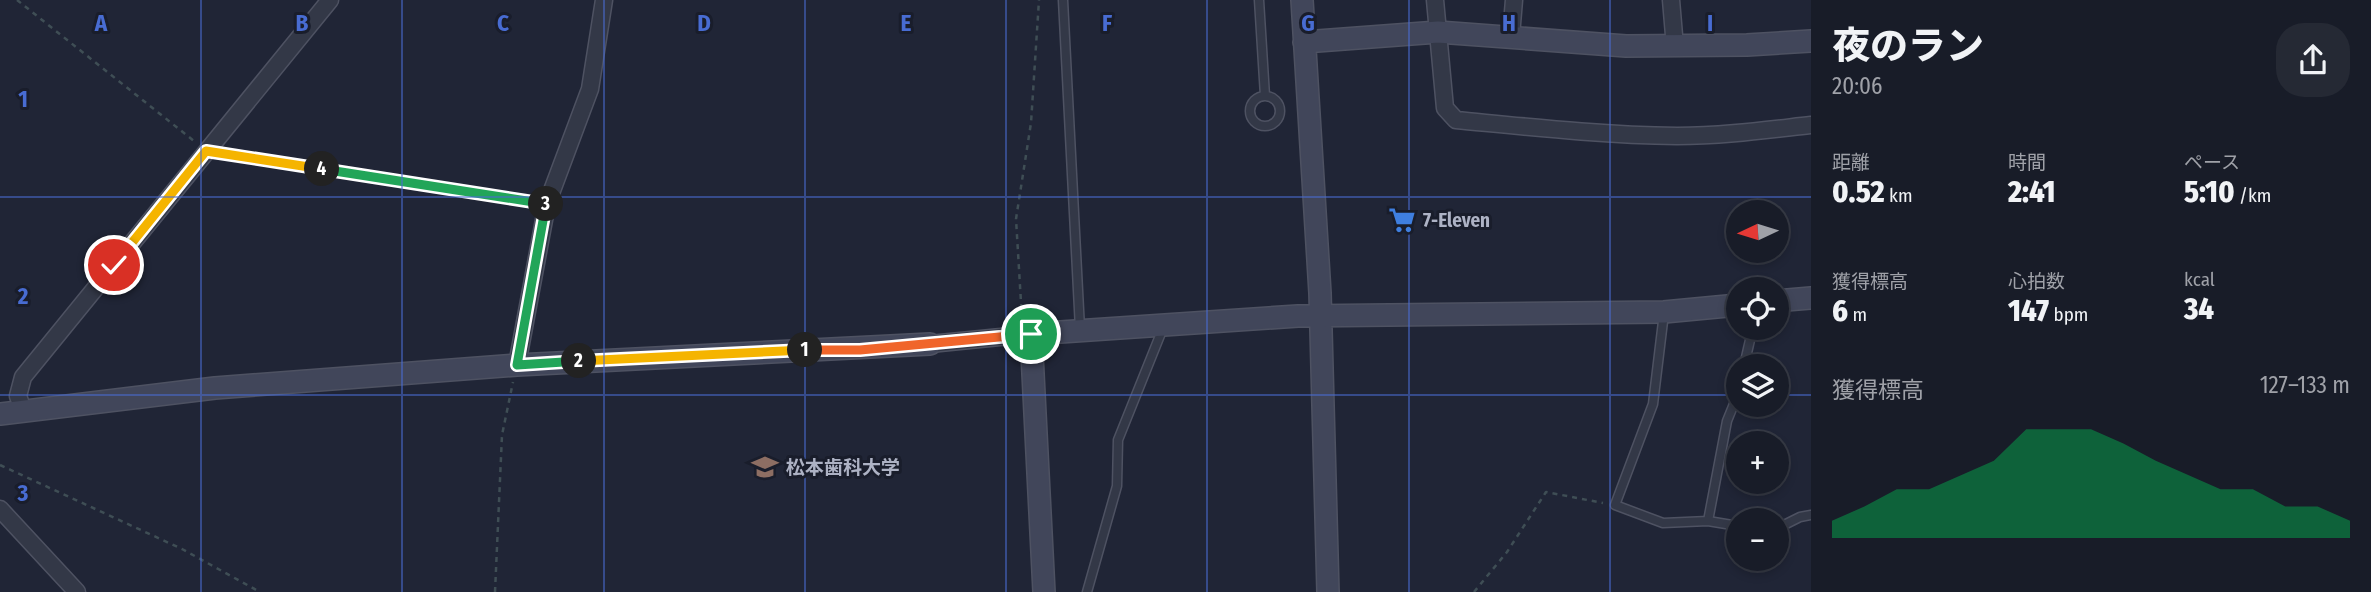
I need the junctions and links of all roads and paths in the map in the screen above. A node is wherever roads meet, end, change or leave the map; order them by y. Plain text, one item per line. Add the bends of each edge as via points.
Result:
1 (17, 0) edge
2 (330, 0) edge
3 (604, 0) edge
4 (1039, 0) edge
5 (1063, 0) edge
6 (1259, 0) edge
7 (1302, 0) edge
8 (1435, 0) edge
9 (1514, 0) edge
10 (1671, 0) edge
11 (1438, 32) junction
12 (1511, 36) junction
13 (1811, 41) edge
14 (1304, 42) junction
15 (1675, 47) junction
16 (1265, 96) dead end
17 (1811, 125) edge
18 (206, 151) junction
19 (547, 204) junction
20 (1811, 298) edge
21 (1789, 300) edge
22 (1726, 306) edge
23 (1664, 312) junction
24 (1320, 317) junction
25 (1165, 323) junction
26 (1080, 330) junction
27 (1031, 334) junction
28 (930, 344) joint
29 (517, 365) junction
30 (23, 410) junction
31 (0, 414) edge
32 (1729, 417) edge
33 (0, 465) edge
34 (1615, 505) junction
35 (0, 509) edge
36 (1811, 515) edge
37 (1708, 521) junction
38 (1789, 523) edge
39 (1726, 524) edge
40 (77, 592) edge
41 (260, 592) edge
42 (495, 592) edge
43 (1044, 592) edge
44 (1087, 592) edge
45 (1328, 592) edge
46 (1474, 592) edge

1 - 18 path
2 - 18 street
3 - 19 street via 590,89
4 - 27 path via 1031,123 1016,219 1022,318
5 - 26 lane
6 - 16 lane
7 - 14 street
8 - 11 street
9 - 12 street
10 - 15 street
11 - 12 street
11 - 14 street
11 - 17 street via 1446,108 1456,120 1679,136
12 - 15 street
13 - 15 street
14 - 24 street
18 - 19 path
18 - 30 street via 23,377 18,396
19 - 29 street
20 - 21 street
22 - 23 street
23 - 24 street
23 - 34 lane via 1653,404
24 - 25 street
24 - 45 street
25 - 26 street
25 - 44 lane via 1118,440 1117,486
26 - 27 street
27 - 28 street
27 - 43 street
28 - 29 street
29 - 30 street via 215,388
29 - 42 path via 502,435
30 - 31 street
32 - 37 lane
33 - 41 path via 182,549
34 - 37 lane via 1663,523
34 - 46 path via 1546,492
35 - 40 street
36 - 38 lane
37 - 39 lane

